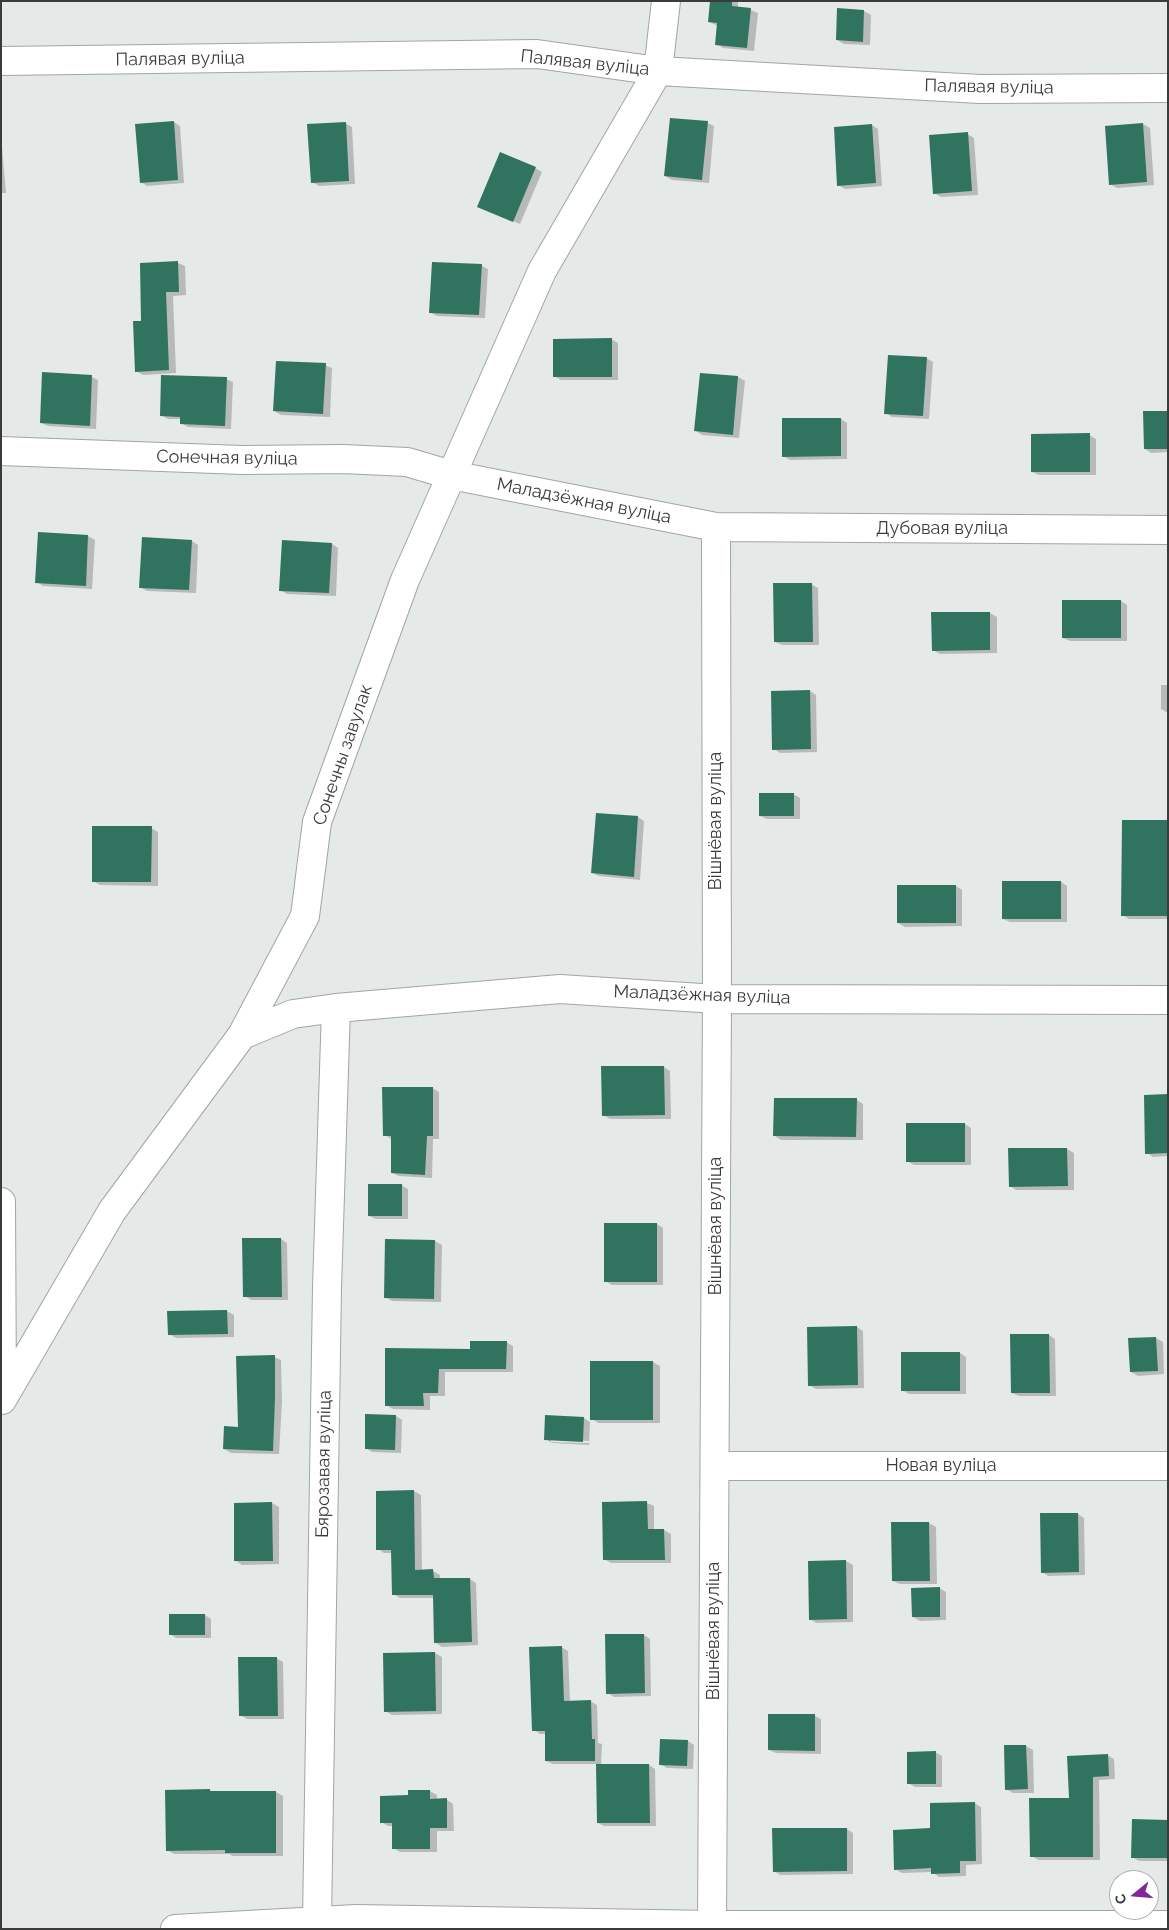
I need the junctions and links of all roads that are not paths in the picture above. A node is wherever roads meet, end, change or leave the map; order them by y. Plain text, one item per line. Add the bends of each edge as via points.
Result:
1 (666, 1) edge
2 (1, 61) edge
3 (658, 70) junction
4 (1168, 88) edge
5 (1, 451) edge
6 (451, 475) junction
7 (716, 527) junction
8 (1168, 530) edge
9 (716, 999) junction
10 (1168, 1000) edge
11 (336, 1008) junction
12 (242, 1035) junction
13 (1, 1202) edge
14 (2, 1400) edge
15 (1, 1412) edge
16 (715, 1466) junction
17 (1168, 1466) edge
18 (317, 1921) junction
19 (712, 1924) junction
20 (1168, 1925) edge
21 (175, 1929) edge

1 - 3 street
2 - 3 street, Палявая вуліца via 537,54
3 - 4 street, Палявая вуліца via 980,89
3 - 6 street, Сонечны завулак via 542,271
5 - 6 street, Сонечная вуліца via 242,460 389,461 407,462
6 - 7 street, Маладзёжная вуліца
6 - 12 street, Сонечны завулак via 405,580 317,822 305,916
7 - 8 street, Дубовая вуліца
7 - 9 street, Вішнёвая вуліца
9 - 10 street, Маладзёжная вуліца
9 - 11 street, Маладзёжная вуліца via 560,989
9 - 16 street, Вішнёвая вуліца
11 - 12 street, Маладзёжная вуліца via 293,1014
11 - 18 street, Бярозавая вуліца via 327,1288
12 - 14 street, Сонечны завулак via 112,1211
13 - 14 street
14 - 15 street
16 - 17 street, Новая вуліца
16 - 19 street, Вішнёвая вуліца
18 - 19 street
18 - 21 street
19 - 20 street

